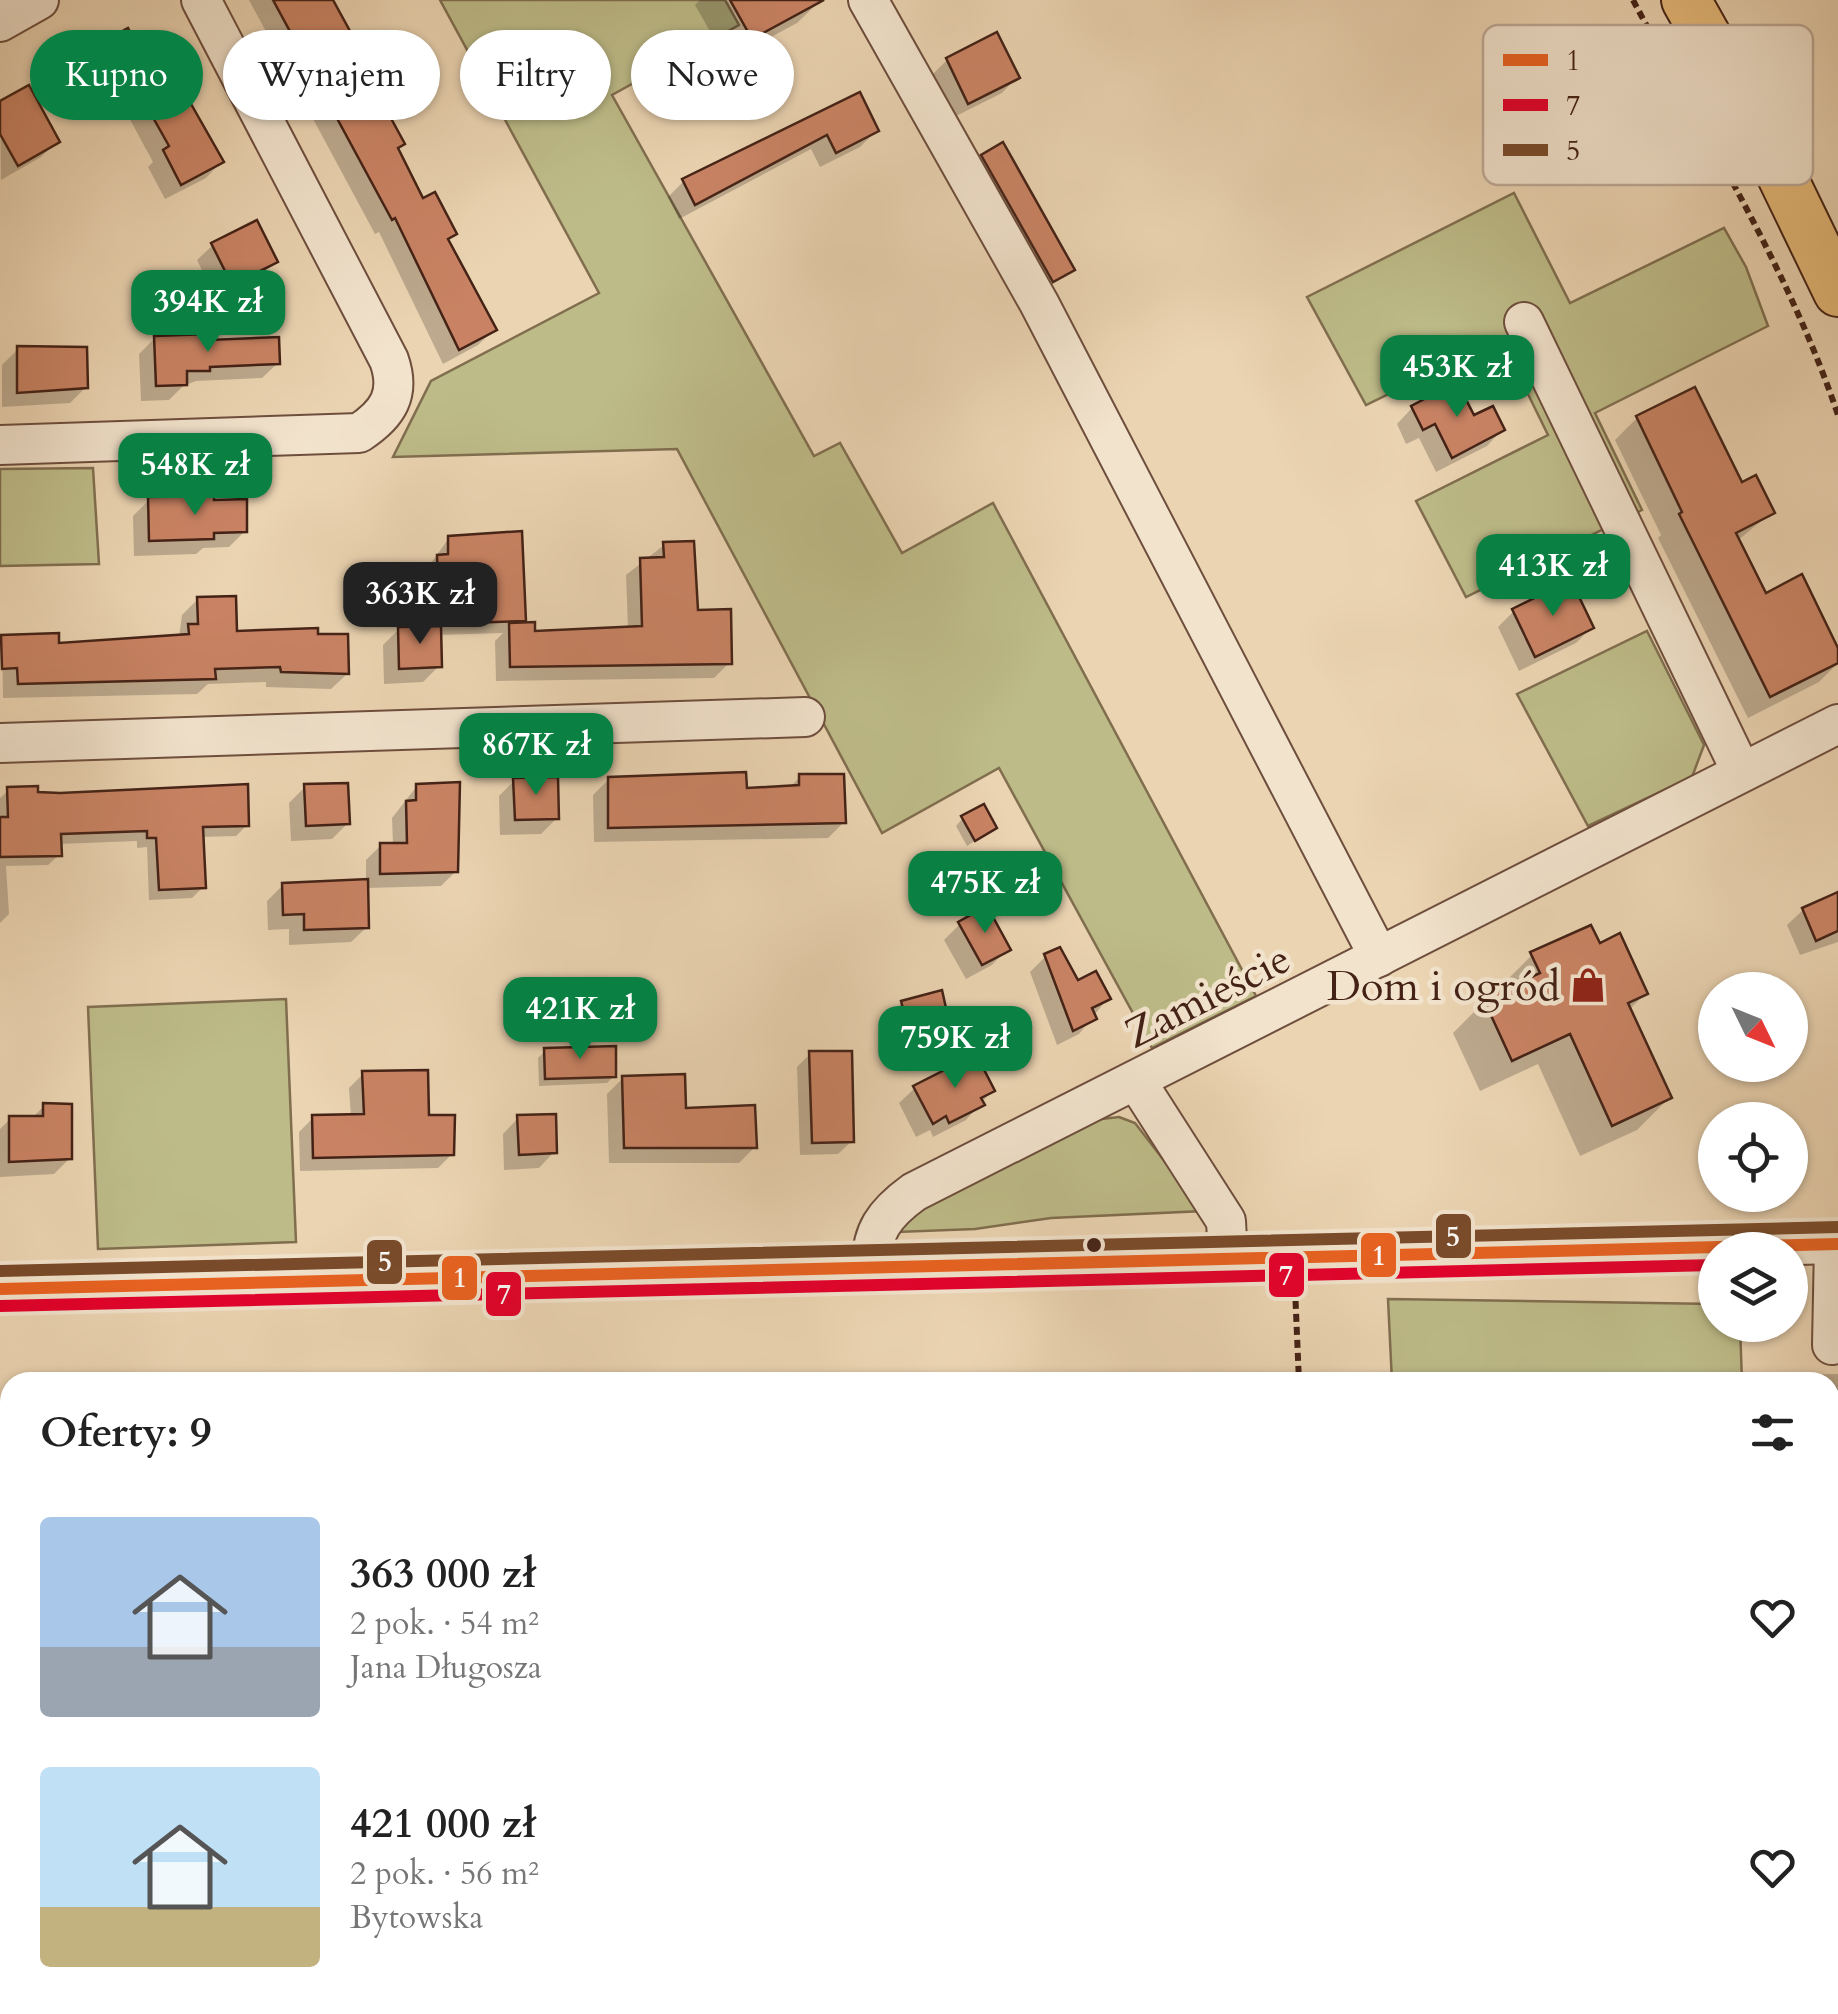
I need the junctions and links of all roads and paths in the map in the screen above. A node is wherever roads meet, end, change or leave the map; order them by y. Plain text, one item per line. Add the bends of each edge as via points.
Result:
1 (38, 0) edge
2 (200, 0) edge
3 (868, 0) edge
4 (1633, 0) edge
5 (1686, 0) edge
6 (0, 22) edge
7 (1647, 25) edge
8 (1700, 25) edge
9 (1734, 185) edge
10 (1786, 185) edge
11 (1838, 292) edge
12 (1524, 322) dead end
13 (1838, 414) edge
14 (0, 445) edge
15 (805, 717) dead end
16 (1838, 724) edge
17 (0, 744) edge
18 (1741, 771) junction
19 (1379, 956) junction
20 (1138, 1082) junction
21 (1836, 1244) edge
22 (1228, 1259) junction
23 (872, 1269) junction
24 (1294, 1282) dead end
25 (0, 1290) edge
26 (1838, 1344) edge
27 (1298, 1372) edge

1 - 6 street
2 - 14 street via 388,360 396,381 392,402 359,433
3 - 19 street via 1040,303
4 - 7 path
5 - 8 main road
9 - 13 path via 1818,356
10 - 11 main road
12 - 18 street
15 - 17 street
16 - 18 street, Zamieście
18 - 19 street, Zamieście
19 - 20 street, Zamieście
20 - 22 street via 1226,1221
20 - 23 street, Zamieście via 914,1192 880,1224
21 - 22 street
21 - 26 street via 1832,1344
22 - 23 street
23 - 25 street
24 - 27 path

